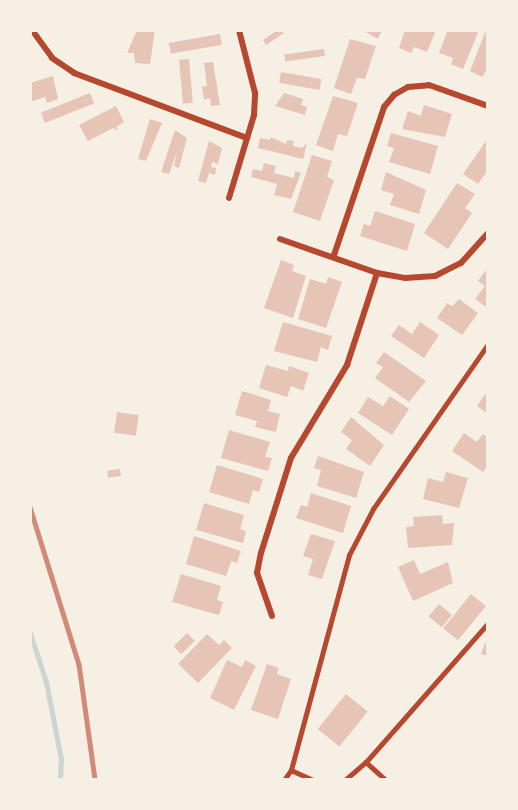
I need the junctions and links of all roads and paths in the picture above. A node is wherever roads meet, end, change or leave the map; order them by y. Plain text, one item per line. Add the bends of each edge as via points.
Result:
1 (32, 30) edge
2 (240, 30) edge
3 (488, 106) edge
4 (247, 138) junction
5 (229, 198) dead end
6 (488, 232) edge
7 (280, 239) dead end
8 (334, 255) junction
9 (377, 273) junction
10 (488, 344) edge
11 (272, 616) dead end
12 (488, 622) edge
13 (366, 762) junction
14 (291, 770) junction
15 (284, 780) edge
16 (313, 780) edge
17 (345, 780) edge
18 (386, 780) edge

1 - 4 street via 52,58 74,73
2 - 4 street via 255,93
3 - 8 street via 429,85 408,87 394,95 384,107
4 - 5 street
6 - 9 street via 461,263 435,276 405,278
7 - 8 street
8 - 9 street
9 - 11 street via 347,365 291,458 261,553 257,573
10 - 14 lane via 373,509 348,555
12 - 13 lane
13 - 17 lane
13 - 18 lane
14 - 15 lane
14 - 16 lane

